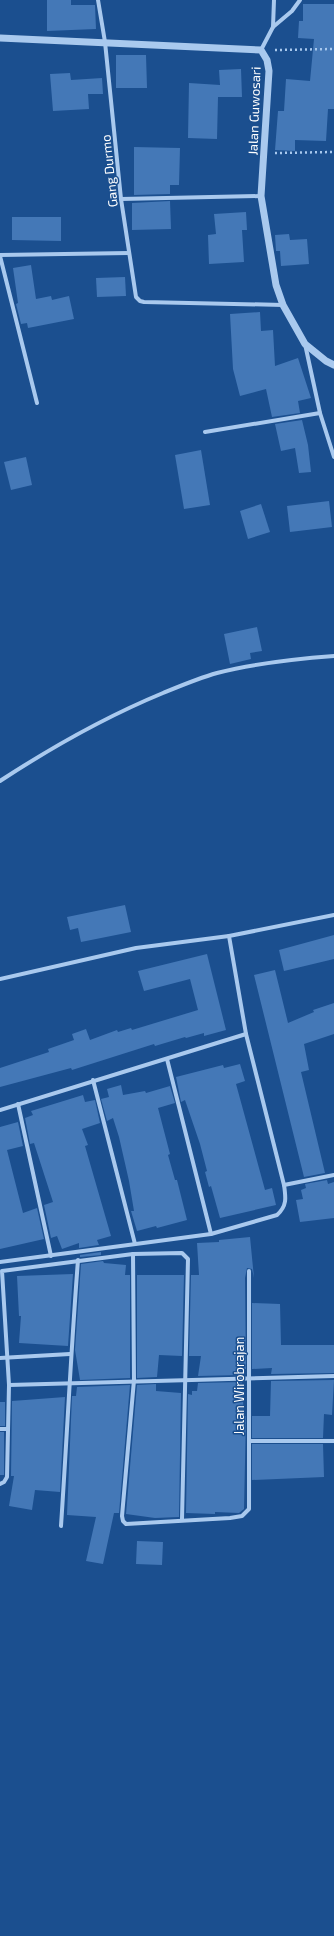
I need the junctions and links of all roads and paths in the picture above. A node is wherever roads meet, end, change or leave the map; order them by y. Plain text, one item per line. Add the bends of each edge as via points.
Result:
1 (98, 0) edge
2 (274, 0) edge
3 (300, 0) edge
4 (273, 27) junction
5 (0, 38) edge
6 (105, 42) junction
7 (334, 49) edge
8 (261, 50) junction
9 (334, 152) edge
10 (265, 153) junction
11 (261, 196) junction
12 (121, 199) junction
13 (129, 253) junction
14 (0, 255) edge
15 (283, 305) junction
16 (305, 344) junction
17 (334, 365) edge
18 (37, 403) dead end
19 (320, 413) junction
20 (205, 432) dead end
21 (334, 458) edge
22 (334, 656) edge
23 (0, 781) edge
24 (334, 915) edge
25 (229, 936) junction
26 (0, 979) edge
27 (246, 1034) junction
28 (167, 1059) junction
29 (94, 1080) junction
30 (18, 1104) junction
31 (0, 1110) edge
32 (334, 1175) edge
33 (284, 1185) junction
34 (211, 1234) junction
35 (135, 1244) junction
36 (133, 1254) junction
37 (51, 1256) junction
38 (78, 1260) junction
39 (0, 1262) edge
40 (249, 1271) dead end
41 (70, 1354) junction
42 (0, 1358) edge
43 (8, 1358) junction
44 (334, 1376) edge
45 (250, 1378) junction
46 (134, 1380) junction
47 (185, 1380) junction
48 (70, 1383) junction
49 (9, 1385) junction
50 (0, 1429) edge
51 (8, 1429) junction
52 (249, 1441) junction
53 (334, 1441) edge
54 (0, 1484) edge
55 (182, 1519) junction
56 (61, 1526) dead end

1 - 6 street, Gang Durmo
2 - 4 street
3 - 4 street via 292,11
4 - 8 street
5 - 6 street, Jalan Guwosari
6 - 8 street, Jalan Guwosari
6 - 12 street, Gang Durmo
7 - 8 path
8 - 10 street, Jalan Guwosari via 269,70
9 - 10 path
10 - 11 street, Jalan Guwosari
11 - 12 street
11 - 15 street, Jalan Guwosari via 276,285
12 - 13 street, Gang Durmo
13 - 14 street
13 - 15 street, Gang Durmo via 136,297 140,301
14 - 18 street
15 - 16 street, Jalan Guwosari
16 - 17 street, Jalan Guwosari
16 - 19 street
19 - 20 street
19 - 21 street
22 - 23 street via 268,662 216,673 103,720 73,735
24 - 25 street
25 - 26 street via 136,948
25 - 27 street
27 - 28 street
27 - 33 street
28 - 29 street
28 - 34 street
29 - 30 street
29 - 35 street
30 - 31 street
30 - 37 street
32 - 33 street
33 - 34 street via 284,1209 277,1216
34 - 35 street
35 - 37 street
36 - 38 street
36 - 46 street
36 - 47 street via 182,1253 188,1259
37 - 39 street
38 - 41 street
38 - 43 street via 2,1271
40 - 45 street, Jalan Wirobrajan
41 - 43 street
41 - 48 street
42 - 43 street
43 - 49 street
44 - 45 street
45 - 47 street
45 - 52 street, Jalan Wirobrajan
46 - 47 street
46 - 48 street
46 - 55 street via 123,1521 126,1524
47 - 55 street
48 - 49 street
48 - 56 street
49 - 51 street
50 - 51 street
51 - 54 street via 7,1477
52 - 53 street
52 - 55 street, Jalan Wirobrajan via 250,1509 242,1516

